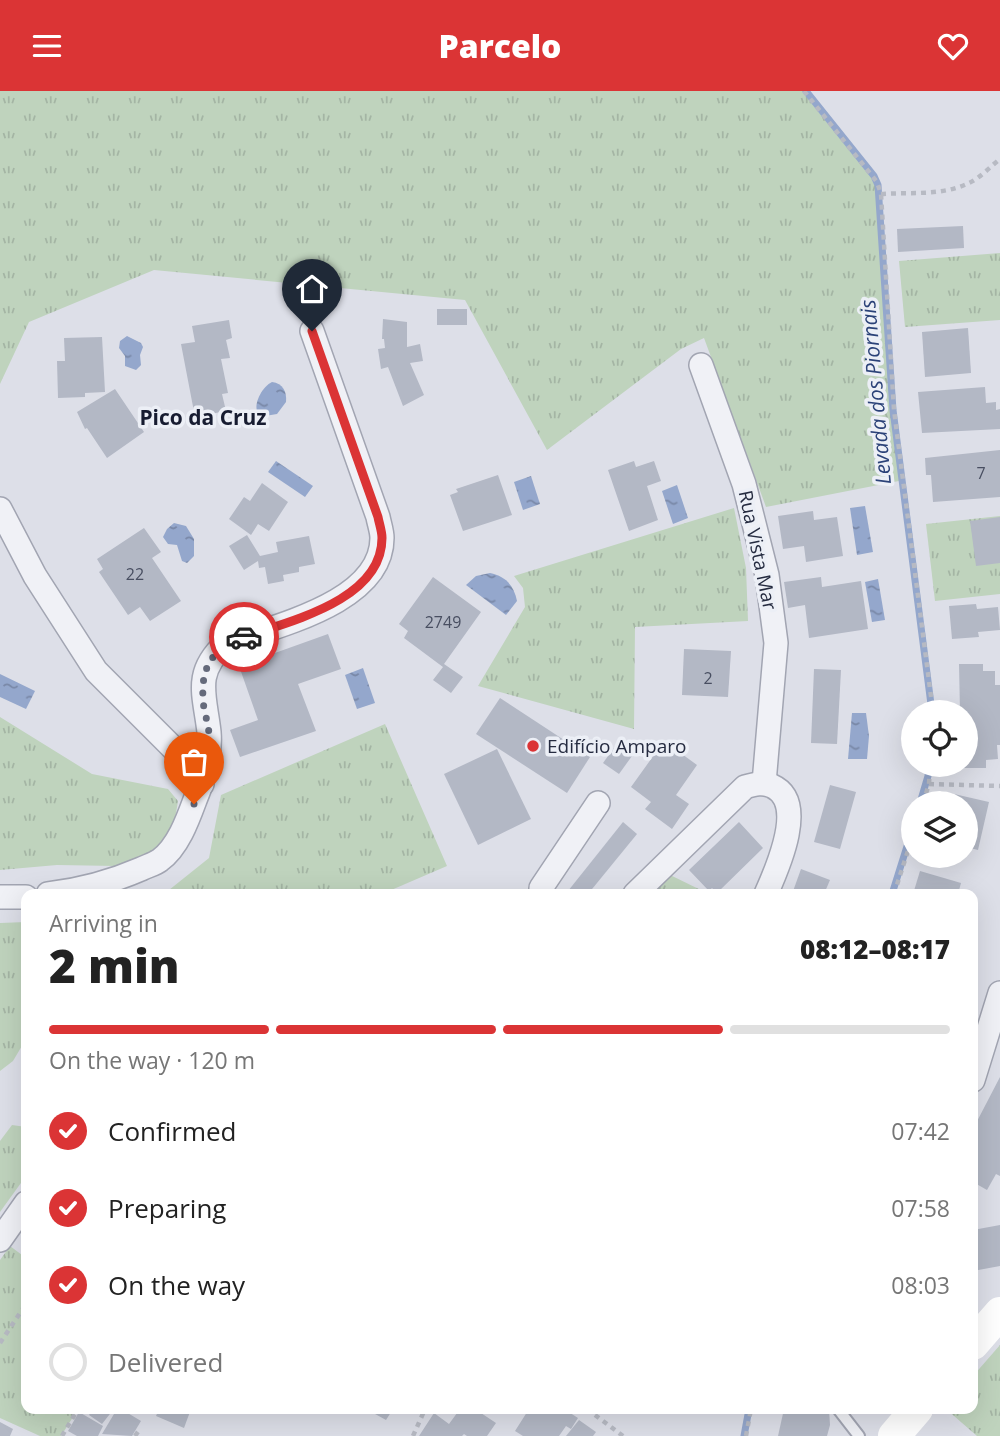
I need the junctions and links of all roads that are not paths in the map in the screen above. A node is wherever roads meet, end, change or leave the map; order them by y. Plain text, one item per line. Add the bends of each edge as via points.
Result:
1 (312, 331) dead end
2 (701, 365) dead end
3 (0, 509) edge
4 (764, 783) junction
5 (202, 784) junction
6 (598, 803) dead end
7 (84, 889) edge
8 (541, 889) edge
9 (640, 889) edge
10 (768, 889) edge
11 (0, 897) edge
12 (21, 897) edge
13 (1000, 993) edge
14 (978, 1064) edge
15 (21, 1210) edge
16 (0, 1240) edge
17 (1000, 1313) edge
18 (978, 1338) edge
19 (842, 1414) edge
20 (913, 1414) edge
21 (859, 1436) edge
22 (894, 1436) edge

1 - 5 street via 378,517 380,552 363,582 348,596 225,643 213,655 203,683 209,733
2 - 4 street, Rua Vista Mar via 744,484 767,575 776,643
3 - 5 street via 35,576 96,671 180,755
4 - 9 street via 745,787
4 - 10 street via 786,798 789,818 782,856
5 - 7 street via 186,823 160,860
6 - 8 street
11 - 12 street
13 - 14 street
15 - 16 street
17 - 18 street
19 - 21 lane
20 - 22 street

